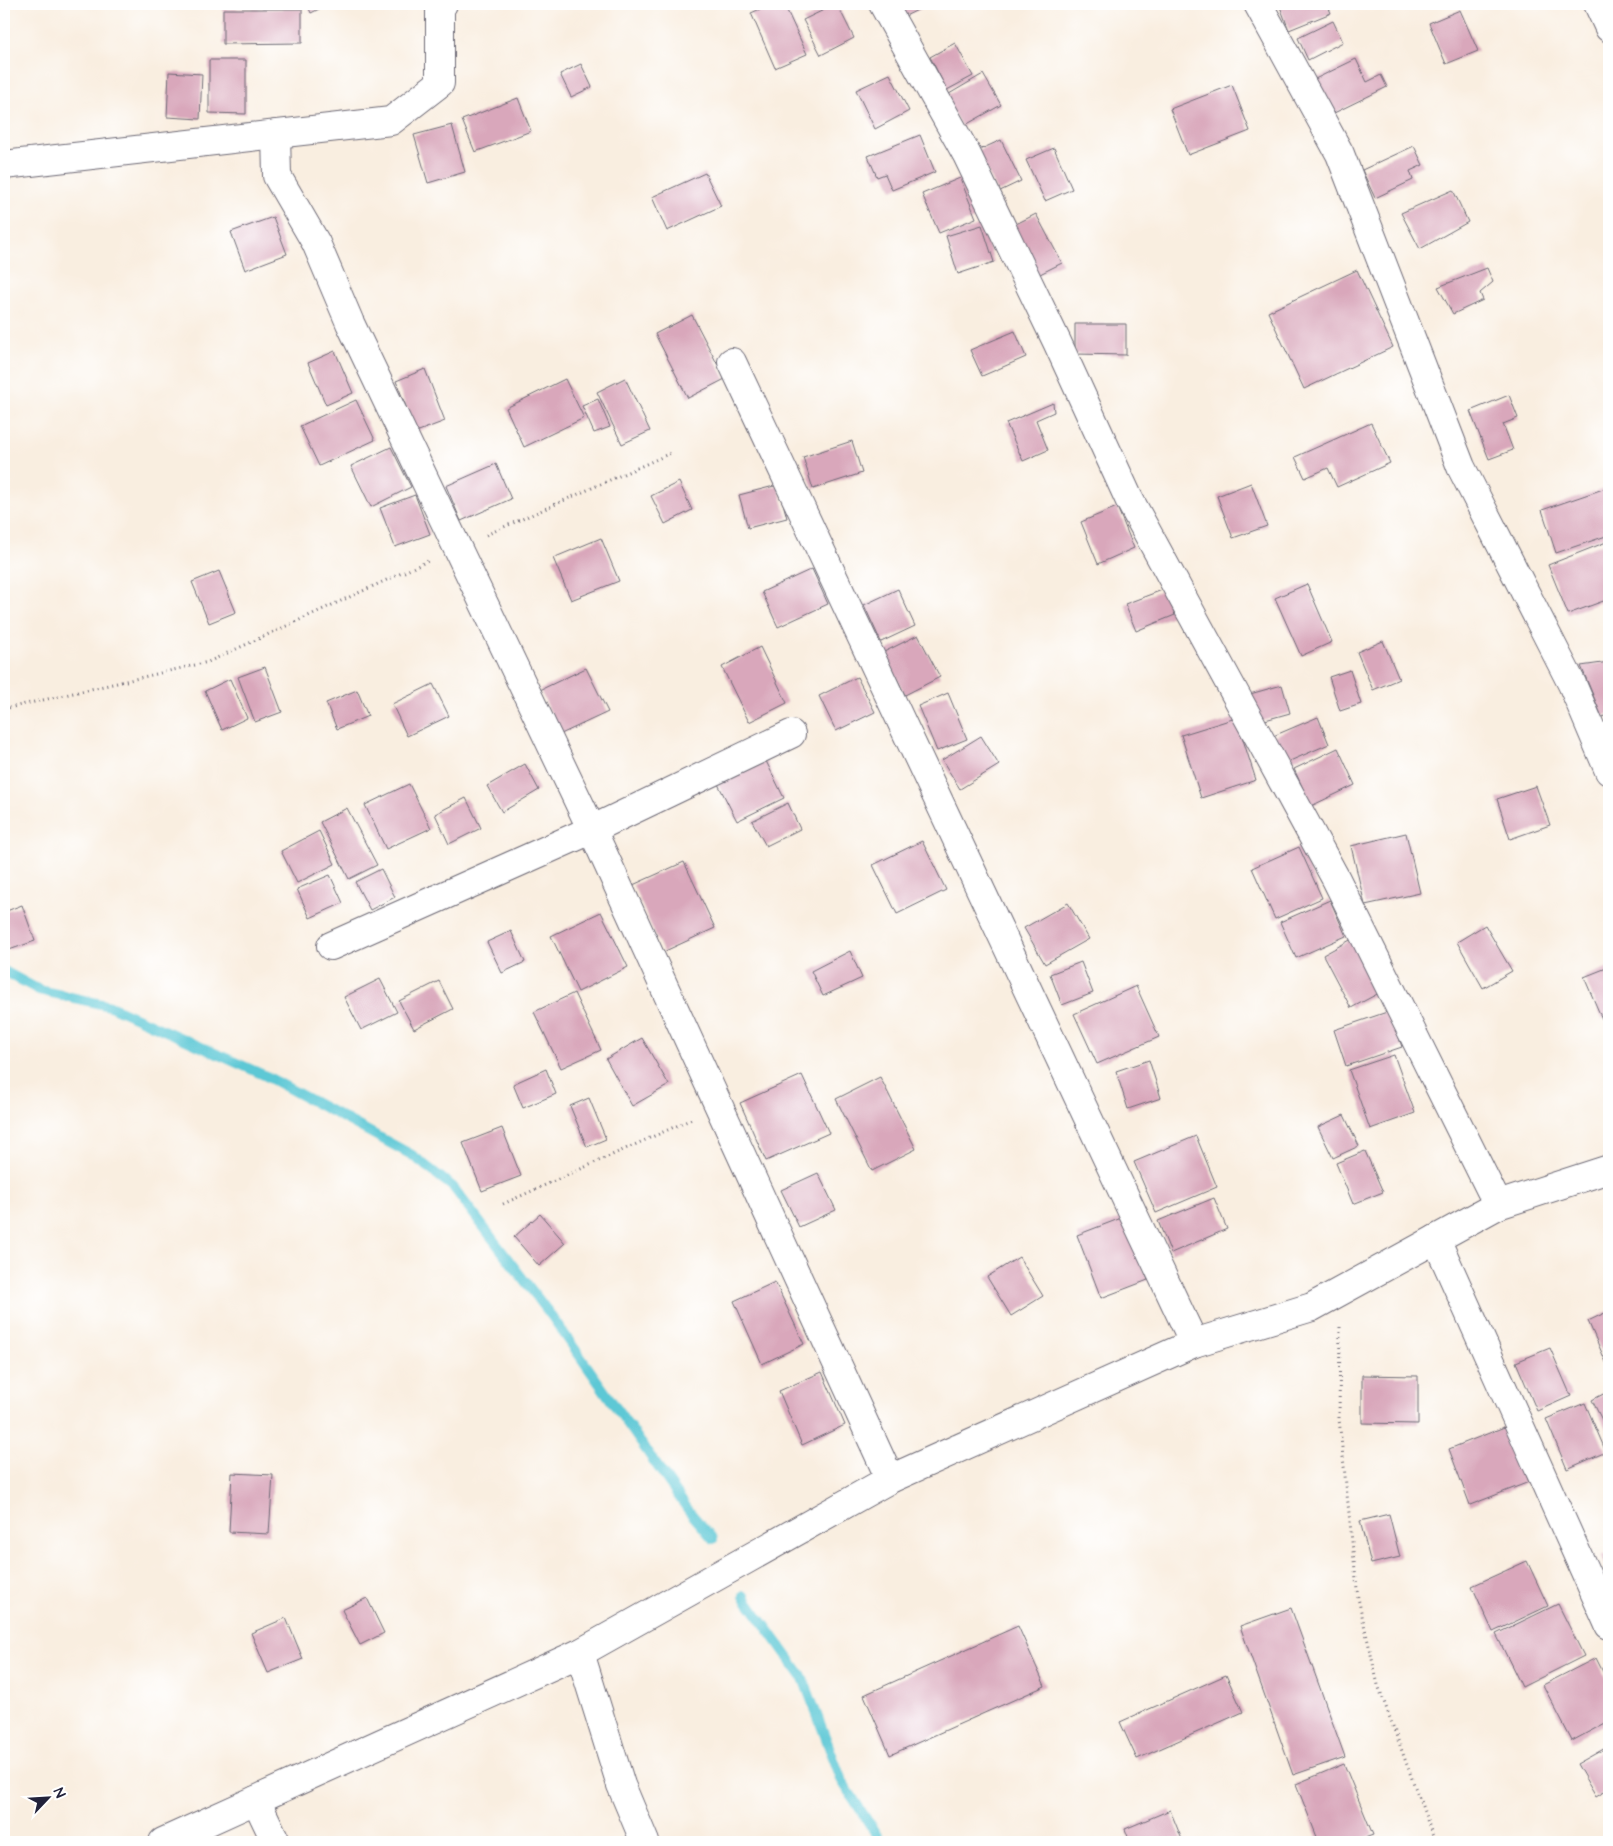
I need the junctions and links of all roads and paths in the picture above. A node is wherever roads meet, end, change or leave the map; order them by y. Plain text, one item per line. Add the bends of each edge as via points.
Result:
1 (441, 4) edge
2 (884, 4) edge
3 (1258, 4) edge
4 (1598, 4) edge
5 (1609, 28) edge
6 (276, 134) junction
7 (4, 165) edge
8 (732, 362) dead end
9 (673, 452) dead end
10 (457, 548) junction
11 (4, 709) edge
12 (790, 734) dead end
13 (1609, 771) edge
14 (591, 830) junction
15 (331, 946) dead end
16 (719, 1107) junction
17 (1609, 1169) edge
18 (503, 1204) dead end
19 (1498, 1205) junction
20 (1436, 1239) junction
21 (1340, 1291) junction
22 (1194, 1343) junction
23 (890, 1479) junction
24 (1609, 1625) edge
25 (580, 1653) junction
26 (256, 1800) junction
27 (163, 1842) edge
28 (276, 1842) edge
29 (645, 1842) edge
30 (1434, 1842) edge

1 - 6 street via 440,82 391,121
2 - 19 street via 967,155 1128,499 1336,879
3 - 13 street via 1340,154 1461,466 1572,684
4 - 5 street
6 - 7 street
6 - 10 street via 277,176 316,243 350,323
8 - 22 street
9 - 10 path
10 - 11 path via 208,662
10 - 14 street
12 - 14 street
14 - 15 street
14 - 16 street
16 - 18 path
16 - 23 street
17 - 19 street
19 - 20 street
20 - 21 street
20 - 24 street
21 - 22 street via 1312,1307
21 - 30 path via 1339,1419 1358,1598 1378,1685
22 - 23 street
23 - 25 street
25 - 26 street
25 - 29 street via 621,1785
26 - 27 street
26 - 28 street

